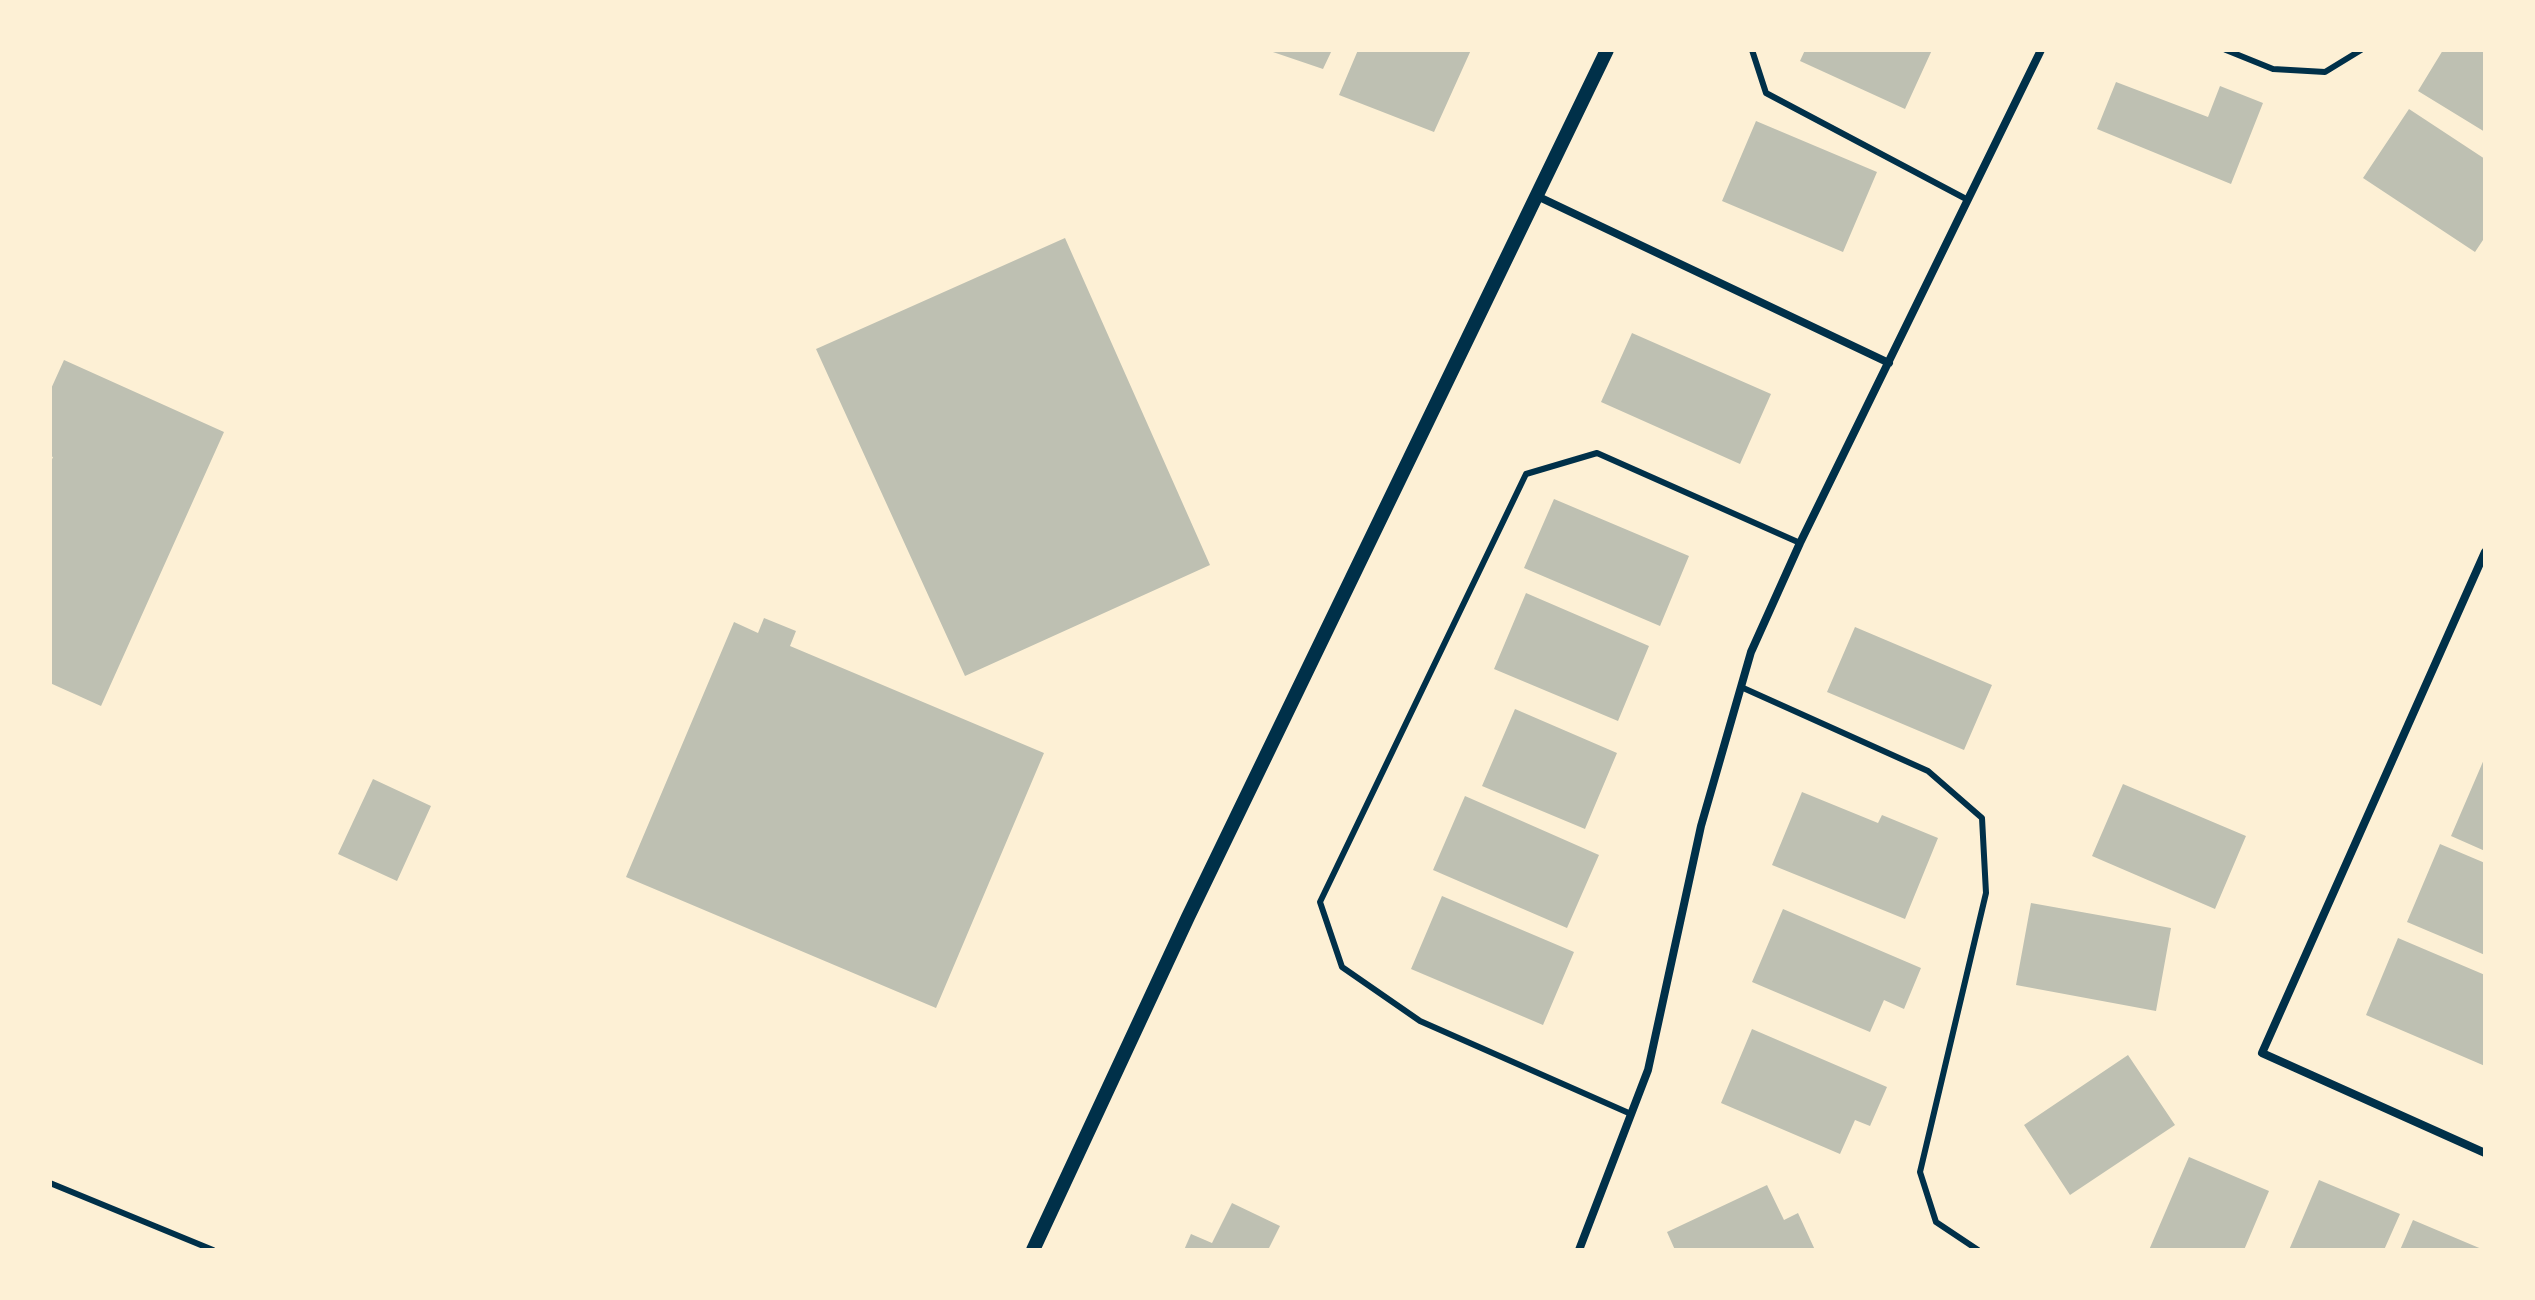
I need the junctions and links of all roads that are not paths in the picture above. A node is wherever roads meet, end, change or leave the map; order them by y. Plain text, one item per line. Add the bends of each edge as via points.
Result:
1 (1607, 50) edge
2 (1752, 50) edge
3 (2041, 50) edge
4 (2226, 50) edge
5 (2361, 50) edge
6 (1537, 196) junction
7 (1968, 200) junction
8 (1889, 363) junction
9 (1800, 543) junction
10 (2485, 552) edge
11 (1741, 687) junction
12 (1631, 1114) junction
13 (2485, 1153) edge
14 (50, 1183) edge
15 (213, 1250) edge
16 (1033, 1250) edge
17 (1579, 1250) edge
18 (1978, 1250) edge

1 - 6 street
2 - 7 lane via 1766,93
3 - 7 street
4 - 5 lane via 2273,69 2325,72
6 - 8 street
6 - 16 street
7 - 8 street
8 - 9 street
9 - 11 street via 1751,652
9 - 12 lane via 1597,453 1526,474 1320,902 1342,967 1420,1021
10 - 13 street via 2262,1053
11 - 12 street via 1701,826 1648,1070
11 - 18 lane via 1928,771 1982,818 1986,893 1920,1172 1936,1222
12 - 17 street
14 - 15 lane

